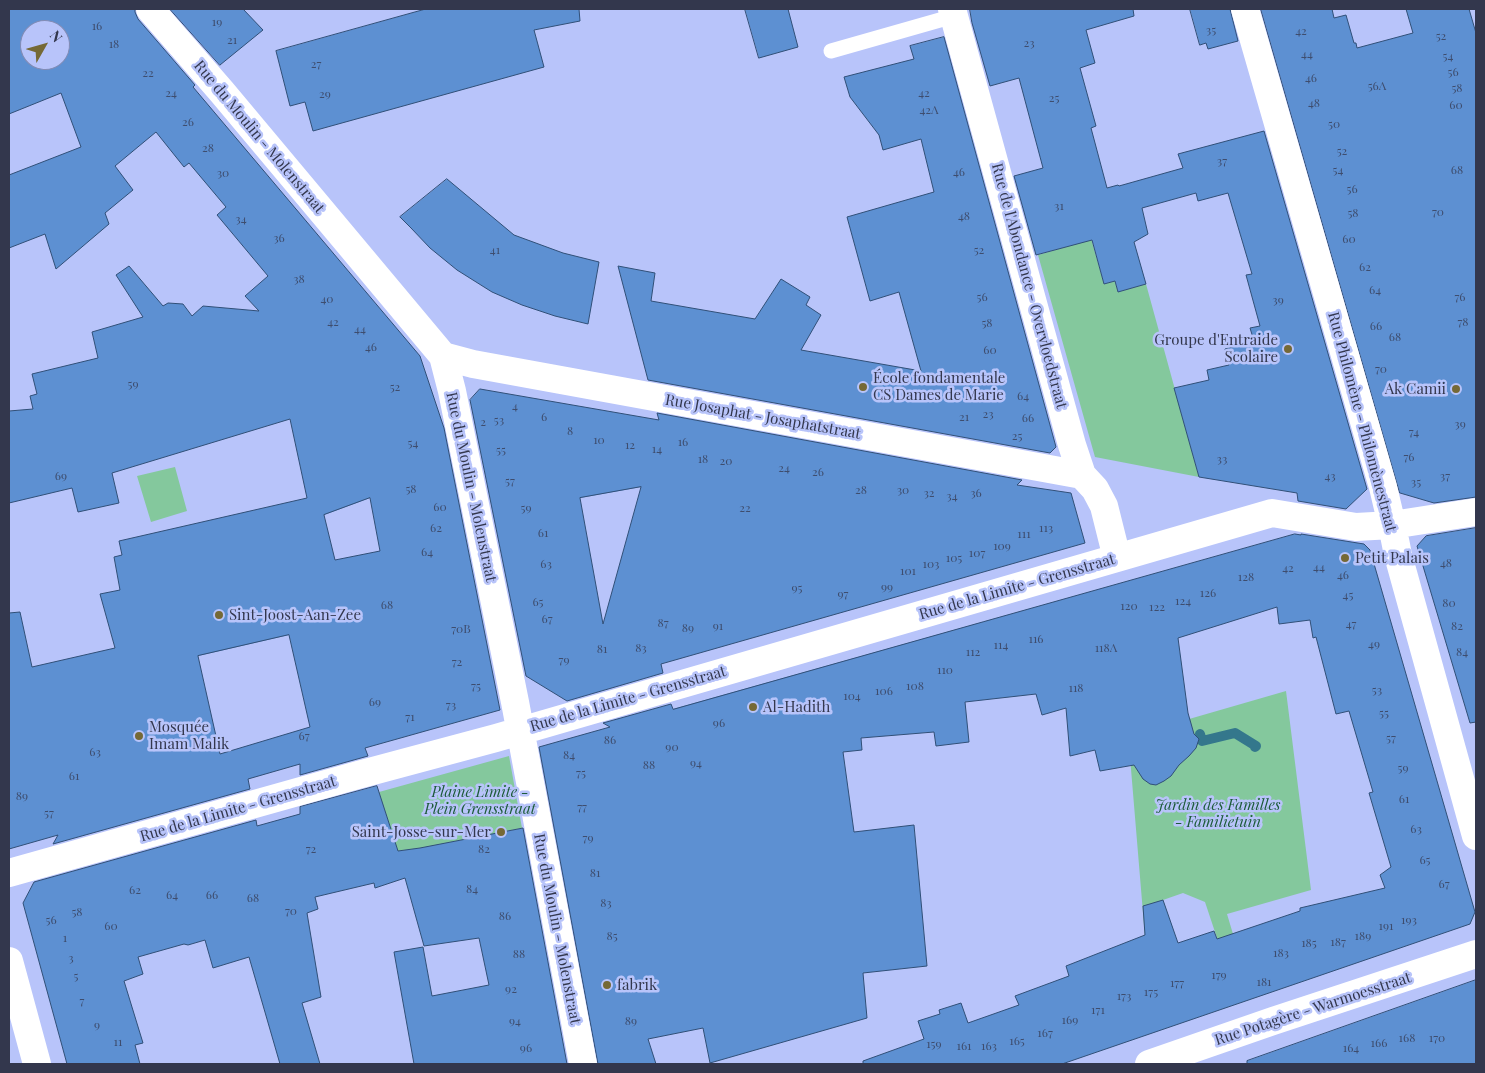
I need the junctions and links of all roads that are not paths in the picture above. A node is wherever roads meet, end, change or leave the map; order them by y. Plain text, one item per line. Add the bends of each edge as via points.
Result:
1 (150, 9) edge
2 (1245, 9) edge
3 (953, 12) edge
4 (830, 51) dead end
5 (443, 356) junction
6 (1082, 475) junction
7 (1476, 512) edge
8 (1392, 525) junction
9 (1116, 558) junction
10 (520, 730) junction
11 (1469, 778) edge
12 (1476, 836) edge
13 (9, 873) edge
14 (1476, 954) edge
15 (9, 961) edge
16 (37, 1064) edge
17 (583, 1064) edge
18 (1150, 1064) edge

1 - 5 street, Rue du Moulin - Molenstraat
2 - 8 street, Rue Philomène - Philomènestraat
3 - 4 lane
3 - 6 street, Rue de l'Abondance - Overvloedstraat
5 - 6 street, Rue Josaphat - Josaphatstraat
5 - 10 street, Rue du Moulin - Molenstraat
6 - 9 street, Rue de l'Abondance - Overvloedstraat via 1104,506
7 - 8 street, Rue de la Limite - Grensstraat
8 - 9 street, Rue de la Limite - Grensstraat via 1356,527 1272,513
8 - 11 street, Rue Philomène - Philomènestraat via 1398,555
9 - 10 street, Rue de la Limite - Grensstraat
10 - 13 street, Rue de la Limite - Grensstraat
10 - 17 street, Rue du Moulin - Molenstraat
11 - 12 street, Rue Philomène - Philomènestraat
14 - 18 street, Rue Potagère - Warmoesstraat
15 - 16 street

